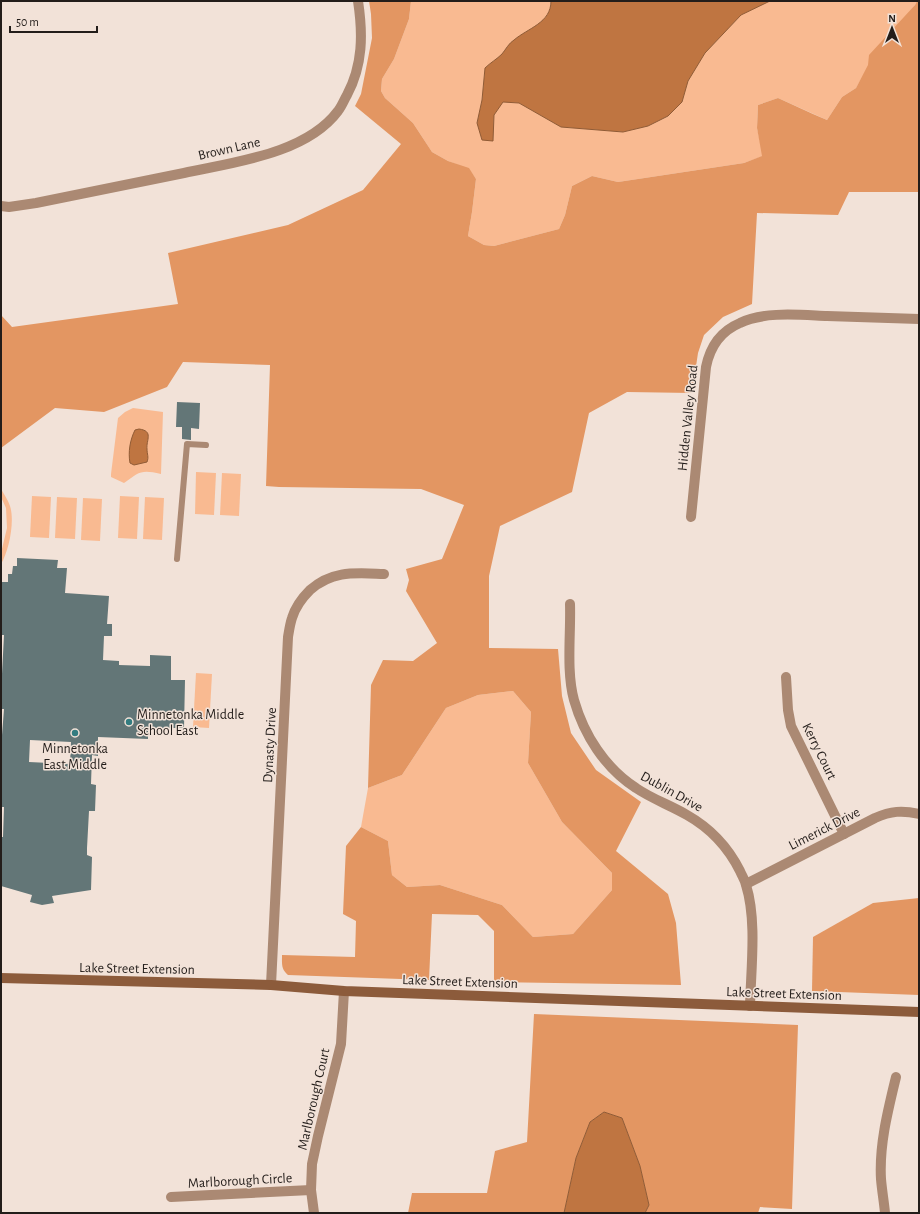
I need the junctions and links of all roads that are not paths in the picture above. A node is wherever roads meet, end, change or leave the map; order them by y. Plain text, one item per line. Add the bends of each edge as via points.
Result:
1 (358, 1) edge
2 (1, 206) edge
3 (919, 319) edge
4 (206, 445) dead end
5 (691, 517) dead end
6 (177, 559) dead end
7 (384, 574) dead end
8 (570, 604) dead end
9 (786, 677) dead end
10 (919, 814) edge
11 (844, 834) junction
12 (746, 884) junction
13 (1, 978) edge
14 (271, 985) junction
15 (344, 991) junction
16 (750, 1006) junction
17 (919, 1012) edge
18 (896, 1076) dead end
19 (311, 1190) junction
20 (171, 1197) dead end
21 (314, 1213) edge
22 (885, 1213) edge

1 - 2 street, Brown Lane via 361,45 356,77 338,111 314,134 289,147 249,159 36,203
3 - 5 street, Hidden Valley Road via 783,315 749,320 728,330 715,343 708,355
4 - 6 lane via 187,444
7 - 14 street, Dynasty Drive via 342,574 328,578 305,595 292,618 288,637
8 - 12 street, Dublin Drive via 570,656 574,699 590,740 603,758 635,788 705,826 734,860
9 - 11 street, Kerry Court via 791,726
10 - 11 street, Limerick Drive via 900,811 888,813
11 - 12 street, Limerick Drive
12 - 16 street, Dublin Drive via 752,925
13 - 14 street, Lake Street Extension
14 - 15 street, Lake Street Extension
15 - 16 street, Lake Street Extension
15 - 19 street, Marlborough Court via 341,1044 312,1164
16 - 17 street, Lake Street Extension
18 - 22 street via 882,1144 881,1179
19 - 20 street, Marlborough Circle
19 - 21 street, Marlborough Court

